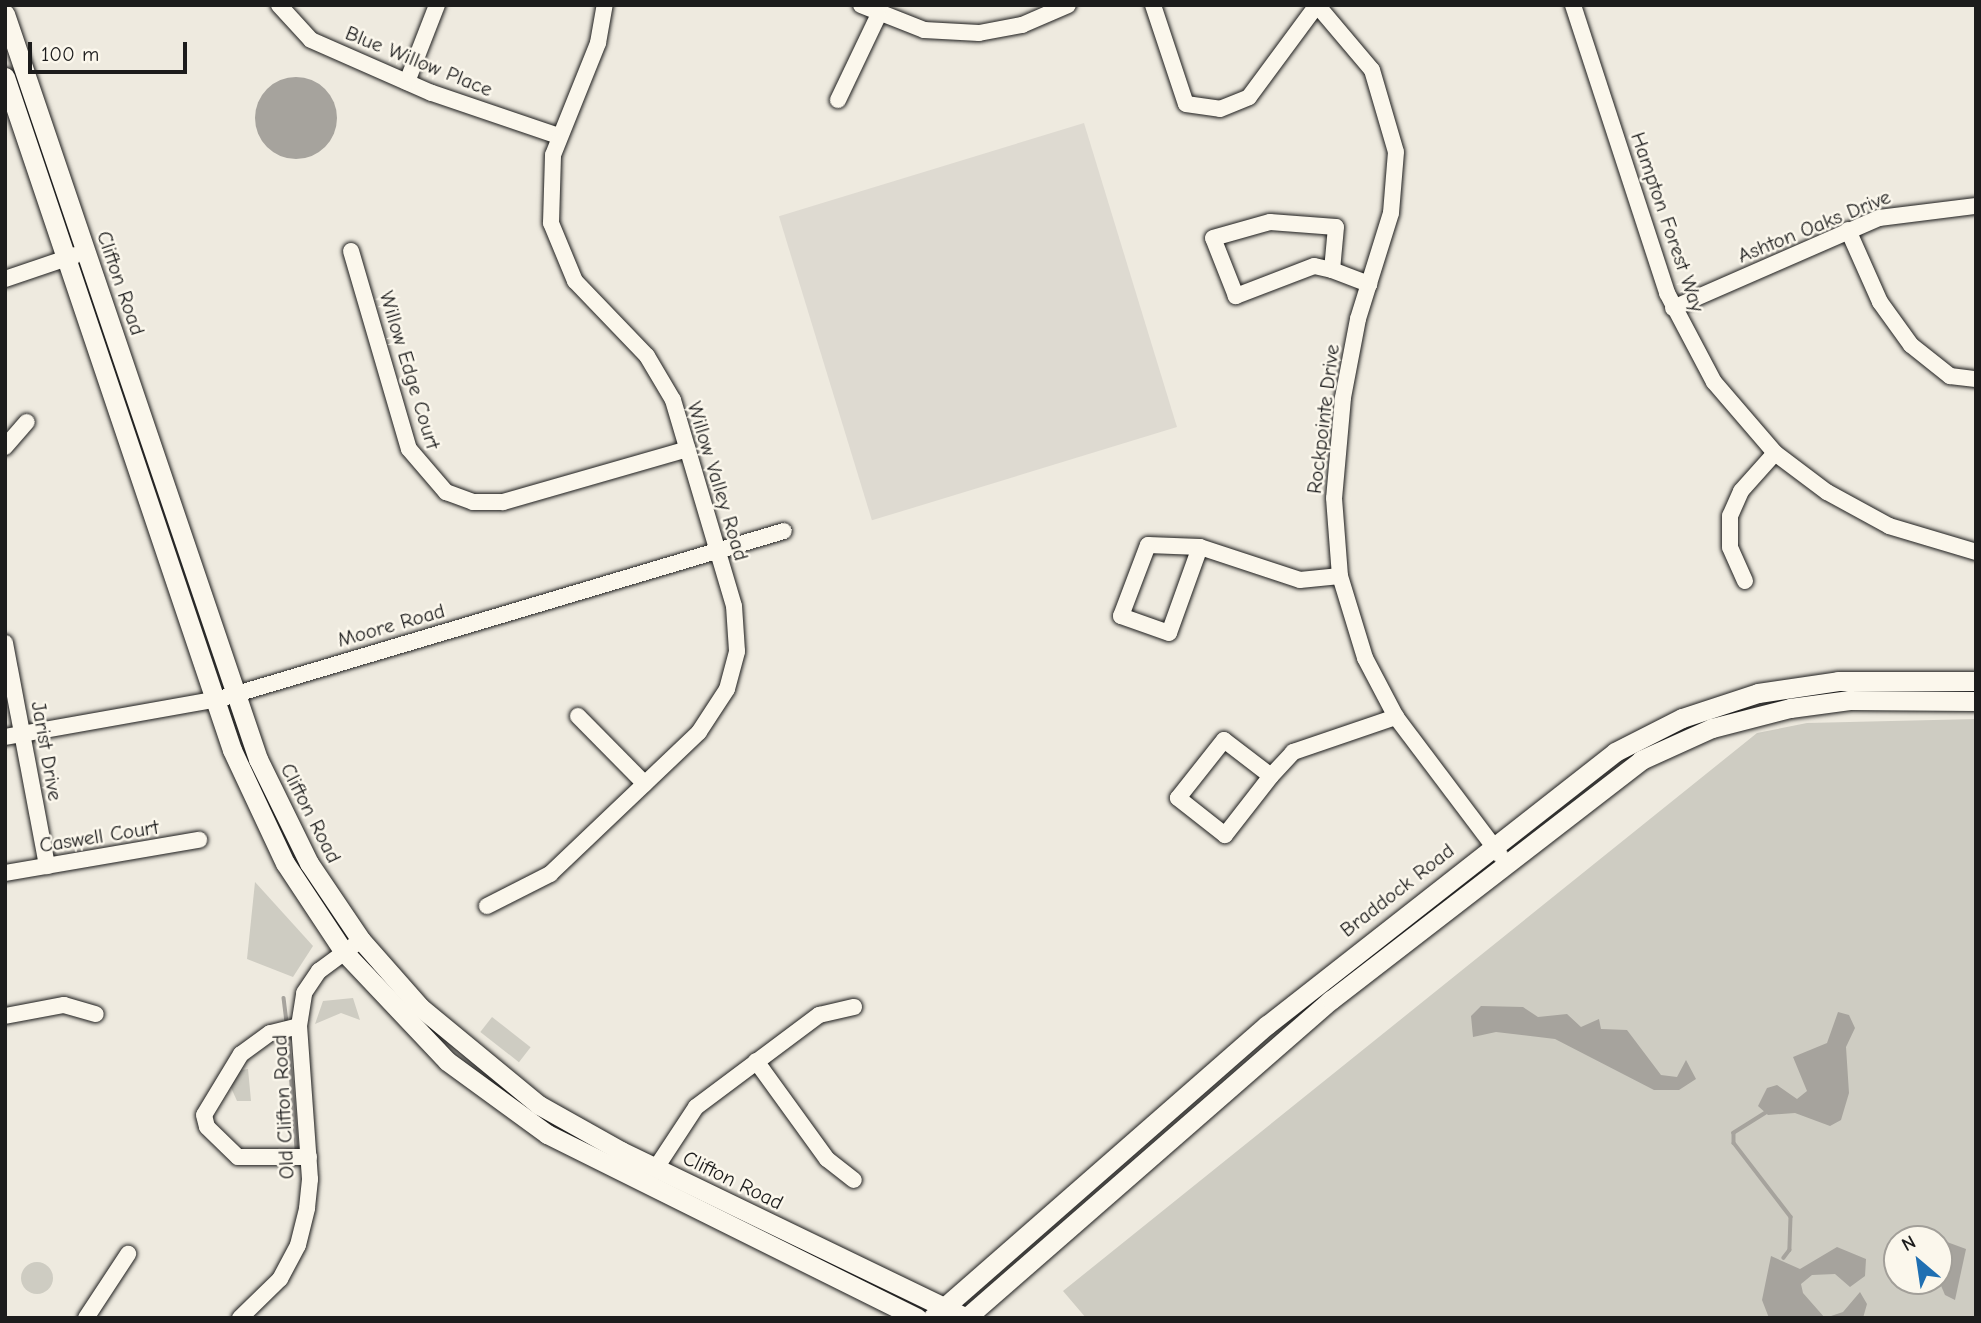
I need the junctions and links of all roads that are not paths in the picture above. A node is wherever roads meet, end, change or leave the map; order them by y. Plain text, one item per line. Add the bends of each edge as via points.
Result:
1 (279, 5) edge
2 (437, 5) edge
3 (605, 5) edge
4 (861, 5) edge
5 (1068, 5) edge
6 (1153, 5) edge
7 (1317, 5) edge
8 (1574, 5) edge
9 (5, 14) edge
10 (878, 16) junction
11 (5, 77) edge
12 (407, 82) junction
13 (838, 100) dead end
14 (558, 136) junction
15 (1976, 206) edge
16 (1848, 230) junction
17 (87, 251) junction
18 (351, 251) dead end
19 (68, 258) junction
20 (1332, 270) junction
21 (5, 279) edge
22 (1368, 284) junction
23 (1673, 307) junction
24 (1976, 379) edge
25 (27, 422) dead end
26 (5, 447) edge
27 (688, 449) junction
28 (1775, 453) junction
29 (783, 531) dead end
30 (1200, 547) junction
31 (718, 551) junction
32 (1976, 552) edge
33 (1340, 576) junction
34 (1745, 581) dead end
35 (5, 643) edge
36 (1976, 681) edge
37 (235, 695) junction
38 (215, 700) junction
39 (1976, 701) edge
40 (578, 716) dead end
41 (1396, 717) junction
42 (23, 734) junction
43 (5, 737) edge
44 (1271, 776) junction
45 (645, 784) junction
46 (199, 840) dead end
47 (1492, 845) junction
48 (1506, 862) junction
49 (47, 866) junction
50 (5, 873) edge
51 (487, 906) dead end
52 (361, 940) junction
53 (344, 952) junction
54 (854, 1007) dead end
55 (96, 1014) dead end
56 (5, 1016) edge
57 (299, 1026) junction
58 (756, 1061) junction
59 (309, 1157) junction
60 (655, 1167) junction
61 (854, 1180) dead end
62 (645, 1185) junction
63 (128, 1254) dead end
64 (858, 1289) junction
65 (938, 1312) edge
66 (86, 1318) edge
67 (240, 1318) edge
68 (889, 1318) edge
69 (917, 1318) edge
70 (966, 1318) edge

1 - 12 street, Blue Willow Place via 311,40
2 - 12 street
3 - 14 street, Willow Valley Road via 598,43
4 - 10 street
5 - 10 street via 1022,25 979,33 924,30
6 - 7 street via 1186,104 1220,109 1249,97
7 - 22 street, Rockpointe Drive via 1372,70 1393,130 1391,213
8 - 23 street, Hampton Forest Way
9 - 17 main road, Clifton Road
10 - 13 street
11 - 19 main road, Clifton Road
12 - 14 street, Blue Willow Place
14 - 27 street, Willow Valley Road via 548,194 554,236 582,290 656,368
15 - 16 street, Ashton Oaks Drive via 1901,212
16 - 23 street, Ashton Oaks Drive
16 - 24 street via 1880,302 1911,345 1950,376
17 - 19 street
17 - 37 main road, Clifton Road
18 - 27 street, Willow Edge Court via 409,449 446,492 473,502 503,502
19 - 21 street
19 - 38 main road, Clifton Road
20 - 20 street via 1336,227 1270,222 1213,238 1236,296 1314,266
20 - 22 street
22 - 33 street, Rockpointe Drive via 1349,365 1335,468
23 - 28 street, Hampton Forest Way via 1714,382
25 - 26 street
27 - 31 street, Willow Valley Road
28 - 32 street, Hampton Forest Way via 1868,516
28 - 34 street via 1741,491 1730,516 1730,547
29 - 31 street, Moore Road
30 - 30 street via 1169,633 1122,616 1148,545
30 - 33 street via 1300,580
31 - 37 street, Moore Road
31 - 45 street, Willow Valley Road via 737,624 731,679 707,723
33 - 41 street, Rockpointe Drive via 1365,658
35 - 42 street, Jarist Drive
36 - 47 main road, Braddock Road via 1838,681 1719,705 1615,752
37 - 38 street, Moore Road
37 - 52 main road, Clifton Road via 289,828
38 - 42 street, Moore Road
38 - 53 main road, Clifton Road via 266,828
39 - 48 main road, Braddock Road via 1849,700 1733,720 1641,760
40 - 45 street
41 - 44 street via 1293,752
41 - 47 street, Rockpointe Drive
42 - 43 street, Moore Road
42 - 49 street, Jarist Drive
44 - 44 street via 1224,740 1178,798 1225,835
45 - 51 street, Willow Valley Road via 550,874
46 - 49 street, Caswell Court
47 - 48 street, Rockpointe Drive
47 - 65 main road, Braddock Road via 1267,1025
48 - 70 main road, Braddock Road via 1331,1000
49 - 50 street, Caswell Court
52 - 53 street, Old Clifton Road
52 - 60 main road, Clifton Road via 475,1056 539,1105
53 - 57 street, Old Clifton Road via 304,993
53 - 62 main road, Clifton Road via 406,1022 479,1086 547,1134
54 - 58 street via 819,1016
55 - 56 street via 64,1005
57 - 59 street, Old Clifton Road
57 - 59 street via 270,1033 241,1054 204,1115 207,1127 238,1157
58 - 60 street via 696,1107
58 - 61 street via 827,1159
59 - 67 street, Old Clifton Road via 298,1245 280,1279
60 - 62 street
60 - 65 main road, Clifton Road
62 - 64 main road, Clifton Road
63 - 66 street
64 - 68 main road
64 - 69 main road, Clifton Road
65 - 70 main road, Clifton Road

